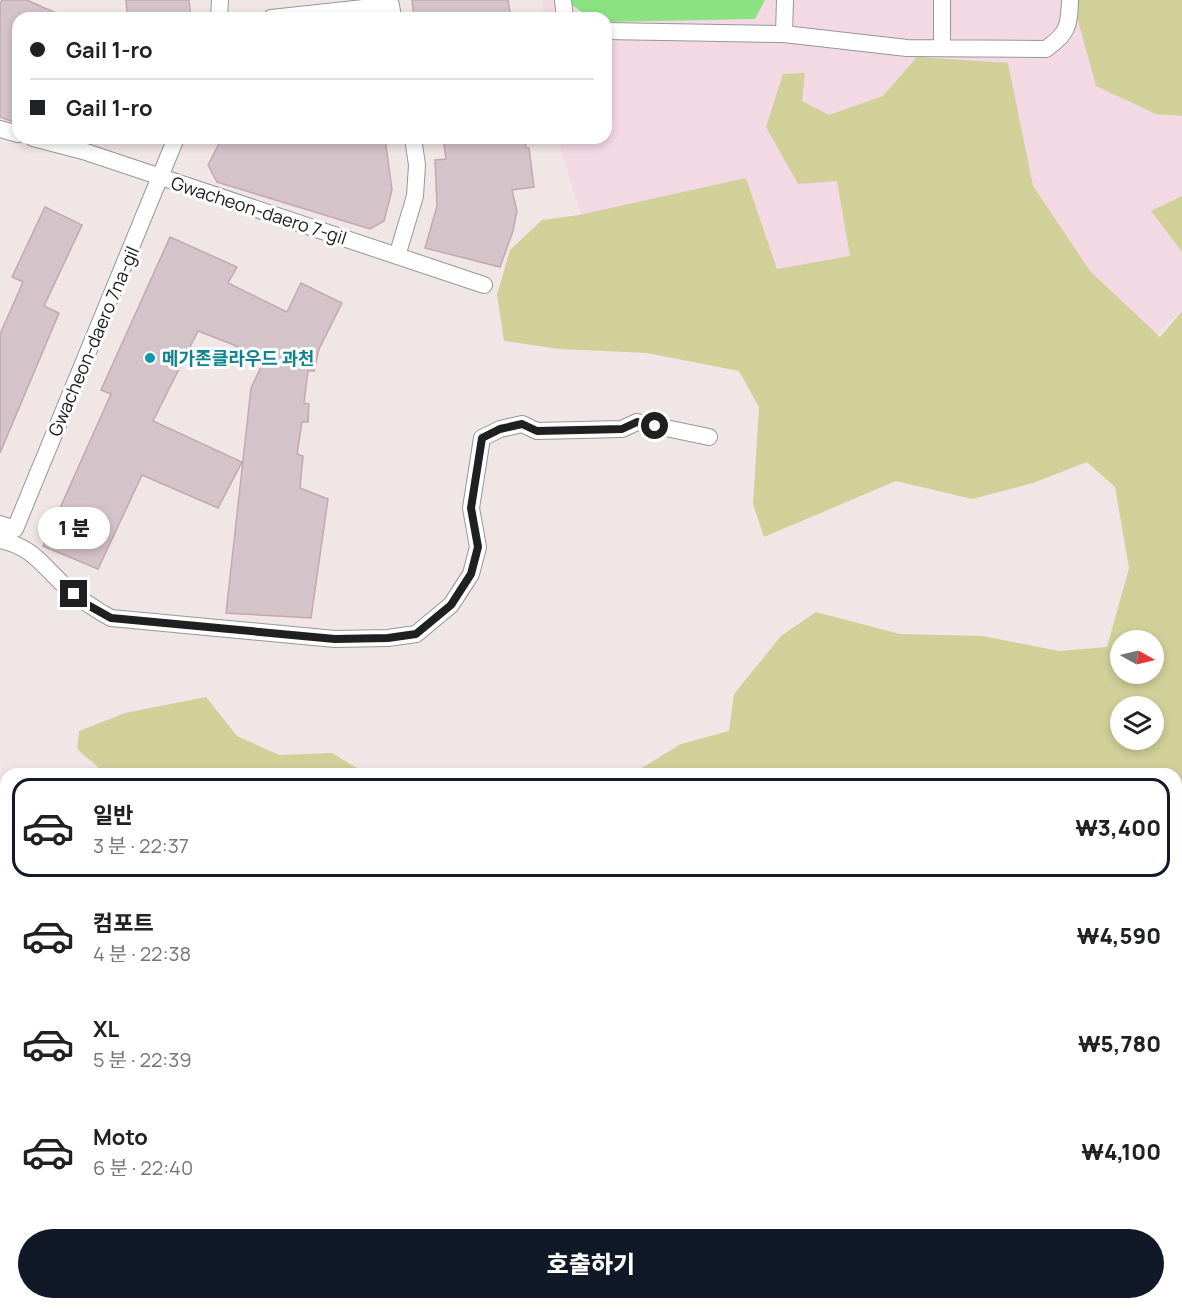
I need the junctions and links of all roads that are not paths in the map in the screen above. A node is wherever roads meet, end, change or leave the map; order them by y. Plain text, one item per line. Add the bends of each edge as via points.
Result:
1 (785, 0) edge
2 (942, 0) edge
3 (1070, 0) edge
4 (327, 12) edge
5 (392, 12) edge
6 (612, 31) edge
7 (784, 34) junction
8 (942, 48) junction
9 (56, 144) edge
10 (174, 144) edge
11 (414, 144) edge
12 (161, 177) junction
13 (397, 256) junction
14 (484, 285) dead end
15 (709, 437) dead end
16 (0, 524) edge
17 (0, 540) edge

1 - 7 street
2 - 8 street
3 - 8 street via 1064,36 1046,49
4 - 5 street via 391,5
6 - 7 street
7 - 8 street via 907,48
9 - 12 street, Gwacheon-daero 7-gil
10 - 12 street, Gwacheon-daero 7na-gil
11 - 13 street via 415,196
12 - 13 street, Gwacheon-daero 7-gil
12 - 16 street, Gwacheon-daero 7na-gil via 15,529
13 - 14 street, Gwacheon-daero 7-gil
15 - 17 street via 637,422 622,429 569,431 537,431 522,424 482,438 471,508 478,547 471,574 451,605 416,634 335,639 111,618 86,604 35,555

